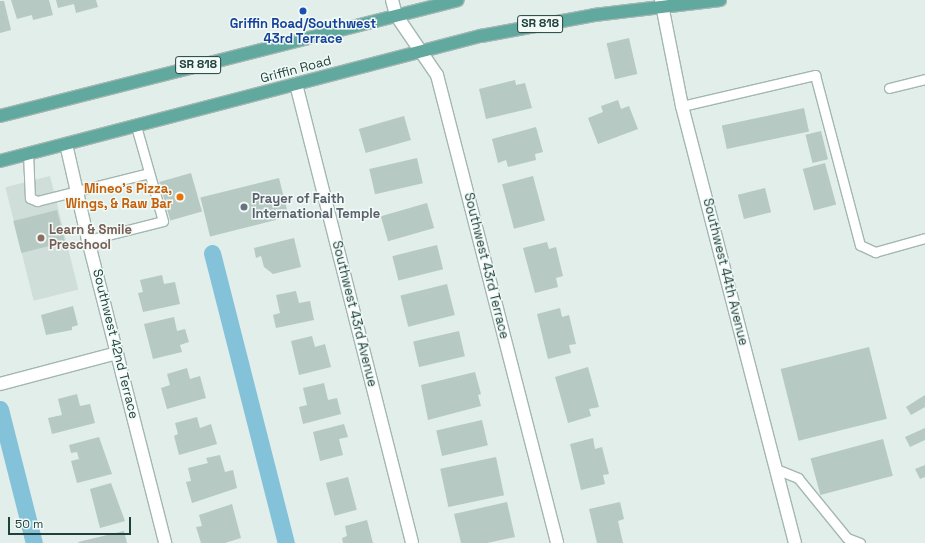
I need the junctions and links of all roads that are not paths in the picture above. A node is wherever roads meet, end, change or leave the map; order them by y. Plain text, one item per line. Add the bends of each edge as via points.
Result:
1 (392, 0) edge
2 (458, 0) edge
3 (720, 0) edge
4 (662, 4) edge
5 (396, 15) junction
6 (419, 50) junction
7 (925, 79) edge
8 (296, 84) junction
9 (889, 88) dead end
10 (682, 106) junction
11 (0, 116) edge
12 (136, 126) junction
13 (66, 144) junction
14 (28, 154) junction
15 (0, 161) edge
16 (149, 173) junction
17 (78, 193) junction
18 (925, 238) edge
19 (88, 240) junction
20 (117, 353) junction
21 (0, 384) edge
22 (776, 469) junction
23 (166, 543) edge
24 (412, 543) edge
25 (557, 543) edge
26 (794, 543) edge
27 (860, 543) edge

1 - 5 street, Southwest 43rd Terrace
2 - 5 main road, SR 818
3 - 4 main road, Griffin Road / SR 818
4 - 6 main road, Griffin Road / SR 818 via 539,24
4 - 10 street, Southwest 44th Avenue
5 - 6 street, Southwest 43rd Terrace
5 - 11 main road, SR 818
6 - 8 main road, Griffin Road / SR 818
6 - 25 street, Southwest 43rd Terrace via 437,75
7 - 9 lane
8 - 12 main road, Griffin Road / SR 818
8 - 24 street, Southwest 43rd Avenue
10 - 18 lane via 814,75 827,102 860,245 875,252
10 - 22 street, Southwest 44th Avenue
12 - 13 main road, Griffin Road / SR 818
12 - 16 lane
13 - 14 main road, Griffin Road / SR 818
13 - 17 street, Southwest 42nd Terrace
14 - 15 main road, Griffin Road / SR 818
14 - 17 lane via 32,200
16 - 17 lane
16 - 19 lane via 163,222
17 - 19 street, Southwest 42nd Terrace
19 - 20 street, Southwest 42nd Terrace
20 - 21 street
20 - 23 street, Southwest 42nd Terrace
22 - 26 street, Southwest 44th Avenue
22 - 27 lane via 798,478 847,538

